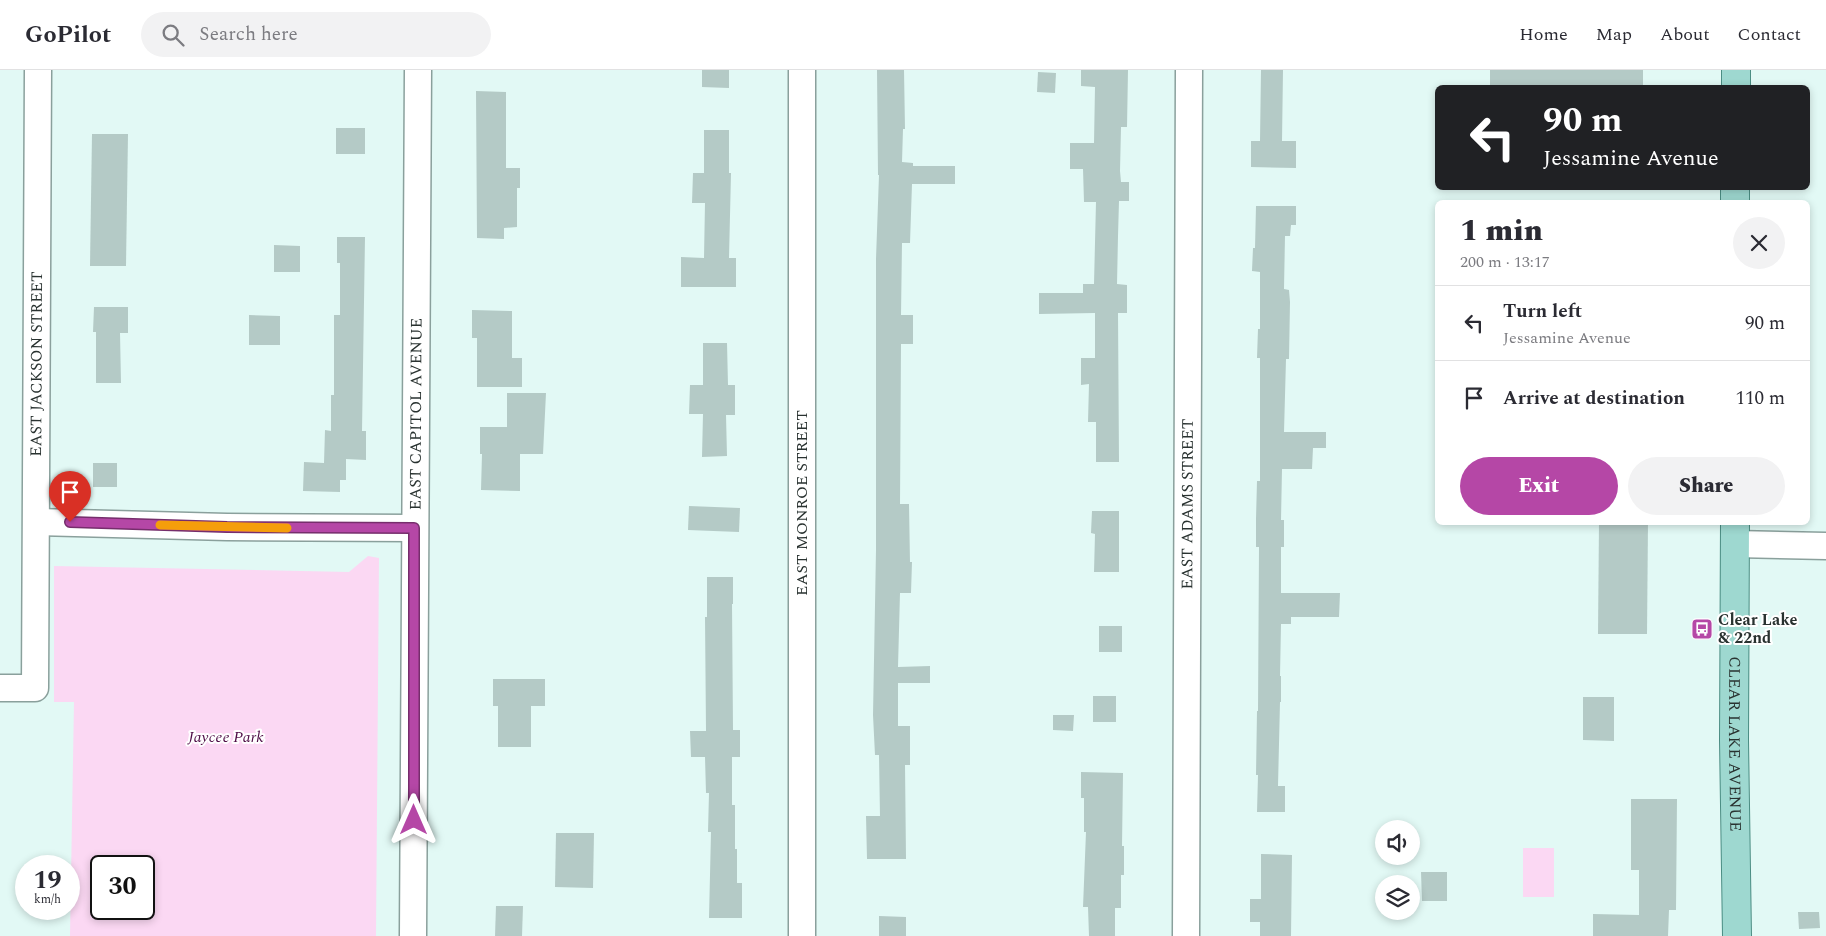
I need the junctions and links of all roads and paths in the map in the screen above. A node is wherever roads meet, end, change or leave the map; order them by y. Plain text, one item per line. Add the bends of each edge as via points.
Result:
1 (38, 70) edge
2 (418, 70) edge
3 (802, 70) edge
4 (1189, 70) edge
5 (1736, 70) edge
6 (1736, 85) edge
7 (37, 522) junction
8 (414, 528) junction
9 (1735, 533) edge
10 (1826, 546) edge
11 (0, 688) edge
12 (413, 936) edge
13 (802, 936) edge
14 (1186, 936) edge
15 (1737, 936) edge

1 - 7 street, EAST JACKSON STREET
2 - 8 street, EAST CAPITOL AVENUE
3 - 13 street, EAST MONROE STREET
4 - 14 street, EAST ADAMS STREET
5 - 6 main road
7 - 8 street
7 - 11 street, EAST JACKSON STREET via 35,688
8 - 12 street, EAST CAPITOL AVENUE
9 - 10 street
9 - 15 main road, CLEAR LAKE AVENUE

